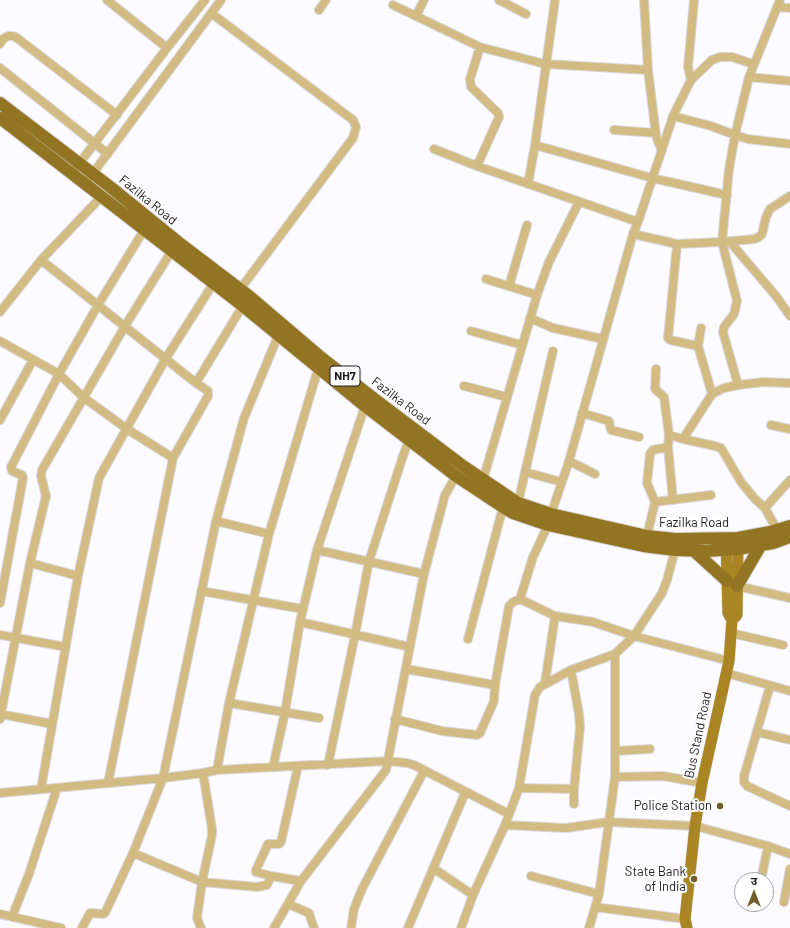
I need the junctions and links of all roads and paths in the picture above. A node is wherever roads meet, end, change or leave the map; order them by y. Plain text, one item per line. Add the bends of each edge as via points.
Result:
1 (107, 0) edge
2 (205, 0) edge
3 (221, 0) edge
4 (326, 0) edge
5 (424, 0) edge
6 (499, 0) edge
7 (555, 0) edge
8 (644, 0) edge
9 (694, 0) edge
10 (778, 3) edge
11 (393, 5) dead end
12 (790, 8) edge
13 (319, 10) dead end
14 (211, 13) junction
15 (526, 14) dead end
16 (416, 16) junction
17 (0, 44) edge
18 (480, 47) junction
19 (167, 48) junction
20 (545, 64) junction
21 (753, 64) junction
22 (0, 68) edge
23 (648, 70) junction
24 (749, 77) junction
25 (691, 80) junction
26 (790, 81) edge
27 (0, 103) edge
28 (117, 115) junction
29 (673, 116) junction
30 (0, 118) edge
31 (614, 130) dead end
32 (656, 133) junction
33 (735, 135) junction
34 (95, 144) junction
35 (790, 144) edge
36 (535, 145) junction
37 (434, 149) dead end
38 (662, 150) junction
39 (108, 154) junction
40 (477, 166) junction
41 (76, 169) junction
42 (93, 174) junction
43 (652, 178) junction
44 (85, 184) junction
45 (528, 184) junction
46 (727, 195) junction
47 (102, 196) junction
48 (790, 196) edge
49 (580, 202) junction
50 (638, 222) junction
51 (527, 225) dead end
52 (144, 230) junction
53 (633, 234) junction
54 (726, 242) junction
55 (677, 244) junction
56 (171, 252) junction
57 (41, 260) junction
58 (486, 279) dead end
59 (213, 284) junction
60 (509, 286) junction
61 (537, 295) junction
62 (241, 298) junction
63 (98, 305) junction
64 (0, 312) edge
65 (790, 316) edge
66 (530, 318) junction
67 (125, 326) junction
68 (701, 328) dead end
69 (471, 331) dead end
70 (278, 336) junction
71 (603, 339) junction
72 (0, 341) edge
73 (522, 345) junction
74 (698, 346) junction
75 (553, 351) dead end
76 (166, 358) junction
77 (33, 360) junction
78 (318, 369) junction
79 (656, 369) dead end
80 (59, 374) junction
81 (196, 382) junction
82 (790, 383) edge
83 (738, 385) junction
84 (464, 386) dead end
85 (712, 394) junction
86 (83, 397) junction
87 (507, 397) junction
88 (364, 406) junction
89 (582, 412) junction
90 (0, 420) edge
91 (771, 425) dead end
92 (126, 429) junction
93 (790, 429) edge
94 (670, 435) junction
95 (639, 437) dead end
96 (683, 439) junction
97 (409, 440) junction
98 (668, 447) junction
99 (172, 458) junction
100 (569, 461) junction
101 (525, 472) junction
102 (595, 474) dead end
103 (456, 476) junction
104 (483, 480) junction
105 (790, 480) edge
106 (562, 482) junction
107 (711, 495) dead end
108 (673, 500) junction
109 (518, 502) junction
110 (655, 502) junction
111 (503, 508) junction
112 (765, 508) junction
113 (549, 519) junction
114 (216, 521) junction
115 (790, 526) edge
116 (778, 530) junction
117 (269, 534) junction
118 (647, 536) junction
119 (790, 537) edge
120 (732, 544) junction
121 (760, 545) junction
122 (317, 550) junction
123 (674, 550) junction
124 (693, 550) junction
125 (369, 561) junction
126 (30, 563) junction
127 (424, 574) junction
128 (78, 576) junction
129 (732, 584) junction
130 (201, 591) junction
131 (790, 598) edge
132 (520, 599) junction
133 (254, 600) junction
134 (0, 603) edge
135 (303, 609) junction
136 (555, 616) junction
137 (300, 622) junction
138 (731, 633) junction
139 (0, 635) edge
140 (355, 635) junction
141 (634, 636) junction
142 (16, 637) junction
143 (468, 640) dead end
144 (784, 645) dead end
145 (66, 647) junction
146 (410, 647) junction
147 (615, 654) junction
148 (729, 661) junction
149 (406, 669) junction
150 (572, 670) junction
151 (726, 673) junction
152 (545, 683) junction
153 (495, 685) junction
154 (770, 686) junction
155 (790, 691) edge
156 (230, 703) junction
157 (285, 712) junction
158 (0, 716) edge
159 (319, 718) dead end
160 (395, 719) junction
161 (52, 724) junction
162 (757, 732) junction
163 (790, 740) edge
164 (650, 749) dead end
165 (616, 751) junction
166 (388, 761) junction
167 (328, 765) junction
168 (298, 766) junction
169 (273, 767) junction
170 (217, 770) junction
171 (424, 771) junction
172 (202, 773) junction
173 (615, 777) junction
174 (163, 778) junction
175 (108, 783) junction
176 (702, 783) junction
177 (57, 788) junction
178 (520, 788) junction
179 (41, 789) junction
180 (574, 789) junction
181 (0, 793) edge
182 (465, 793) junction
183 (574, 804) dead end
184 (790, 806) edge
185 (509, 814) junction
186 (608, 822) junction
187 (505, 825) junction
188 (695, 826) junction
189 (768, 846) junction
190 (133, 853) junction
191 (790, 854) edge
192 (433, 868) junction
193 (790, 869) edge
194 (763, 872) edge
195 (271, 876) junction
196 (531, 876) dead end
197 (301, 881) junction
198 (202, 882) junction
199 (599, 894) junction
200 (473, 895) junction
201 (784, 902) dead end
202 (288, 904) junction
203 (595, 907) junction
204 (0, 914) edge
205 (12, 917) junction
206 (686, 923) edge
207 (61, 928) edge
208 (82, 928) edge
209 (201, 928) edge
210 (274, 928) edge
211 (314, 928) edge
212 (351, 928) edge
213 (409, 928) edge
214 (461, 928) edge
215 (589, 928) edge

1 - 19 street
2 - 19 street
3 - 14 street
4 - 13 street
5 - 16 street
6 - 15 street
7 - 20 street
8 - 23 street
9 - 25 street via 688,67
10 - 12 street
10 - 21 street
11 - 16 street
14 - 39 street
14 - 62 street via 353,120 356,126 353,138
16 - 18 street
17 - 28 street via 8,36 17,38
18 - 20 street
18 - 40 street via 470,79 471,87 499,117
19 - 28 street
20 - 23 street
20 - 36 street
21 - 24 street
21 - 25 street via 732,57 715,58
22 - 34 street
23 - 32 street
24 - 26 street
24 - 33 street
25 - 29 street
27 - 41 highway, Fazilka Road / NH7
28 - 34 street
29 - 33 street
29 - 38 street
30 - 41 highway, Fazilka Road / NH7
31 - 32 street
32 - 38 street
33 - 35 street
33 - 46 street
34 - 39 street
34 - 41 street
36 - 43 street
36 - 45 street
37 - 40 street
38 - 43 street
39 - 42 street
40 - 45 street
41 - 42 highway, Fazilka Road / NH7
41 - 44 highway, Fazilka Road / NH7
42 - 44 street
42 - 62 highway, Fazilka Road / NH7
43 - 46 street
43 - 50 street
44 - 47 highway, Fazilka Road / NH7
45 - 49 street
46 - 54 street
47 - 52 highway, Fazilka Road / NH7
47 - 57 street
48 - 54 street via 770,209 759,237
49 - 50 street
49 - 61 street via 549,262
50 - 53 street
51 - 60 street
52 - 56 highway, Fazilka Road / NH7
52 - 63 street
53 - 55 street
53 - 71 street
54 - 55 street
54 - 65 street via 776,296
54 - 83 street via 737,301 734,314 726,322 723,332
55 - 74 street via 668,338
56 - 59 highway, Fazilka Road / NH7
56 - 67 street
57 - 63 street
57 - 64 street
58 - 60 street
59 - 62 highway, Fazilka Road / NH7
59 - 76 street
60 - 61 street
61 - 66 street
62 - 70 highway, Fazilka Road / NH7
62 - 81 street
62 - 104 highway, Fazilka Road / NH7
63 - 67 street
63 - 80 street
66 - 71 street via 553,328
66 - 73 street
67 - 76 street
67 - 86 street
68 - 74 street
69 - 73 street
70 - 78 highway, Fazilka Road / NH7
70 - 114 street via 244,418
71 - 89 street
72 - 77 street
73 - 87 street
74 - 85 street
75 - 101 street
76 - 81 street
76 - 92 street
77 - 80 street
77 - 90 street
78 - 88 highway, Fazilka Road / NH7
78 - 117 street
79 - 94 street via 655,389 664,397
80 - 86 street
80 - 134 street via 11,467 12,471 23,478
81 - 99 street via 208,391 208,396
82 - 83 street via 763,382
83 - 85 street
84 - 87 street
85 - 96 street
86 - 92 street
86 - 126 street via 42,470 46,496
87 - 104 street
88 - 97 highway, Fazilka Road / NH7
88 - 122 street
89 - 95 street via 609,421 611,430
89 - 100 street
91 - 93 street
92 - 99 street
92 - 128 street via 98,478
94 - 96 street
94 - 98 street
96 - 112 street via 721,448 741,482
97 - 103 highway, Fazilka Road / NH7
97 - 125 street
98 - 108 street
98 - 110 street via 653,450 650,454 647,483
99 - 175 street
100 - 102 street
100 - 106 street
101 - 106 street
101 - 109 street
103 - 111 highway, Fazilka Road / NH7
103 - 127 street via 445,495
104 - 109 highway, Fazilka Road / NH7
105 - 112 street
106 - 113 street
107 - 108 street
108 - 110 street
109 - 113 highway, Fazilka Road / NH7
110 - 118 street
111 - 113 highway, Fazilka Road / NH7 via 513,513
111 - 143 street
112 - 116 street
113 - 118 highway, Fazilka Road / NH7
113 - 123 highway, Fazilka Road / NH7 via 643,546
113 - 132 street via 533,557
114 - 117 street
114 - 130 street
115 - 116 highway, NH7
116 - 120 highway, NH7
117 - 133 street
118 - 120 highway, Fazilka Road / NH7
119 - 121 highway, NH7
120 - 121 highway, NH7
120 - 124 highway, Fazilka Road / NH7
120 - 129 main road, Bus Stand Road
121 - 129 highway
122 - 125 street
122 - 135 street
123 - 124 highway, Fazilka Road / NH7
123 - 141 street via 662,593
124 - 129 highway
125 - 127 street
125 - 140 street
126 - 128 street
126 - 142 street
127 - 146 street
128 - 145 street
129 - 131 street
129 - 138 main road, Bus Stand Road via 728,613 732,620
130 - 133 street
130 - 174 street
132 - 136 street
132 - 153 street via 508,606
133 - 135 street
133 - 156 street
135 - 137 street
136 - 141 street via 593,622
136 - 152 street
137 - 140 street
137 - 157 street
138 - 144 street
138 - 148 main road, Bus Stand Road
139 - 142 street
140 - 146 street
140 - 167 street
141 - 147 street
141 - 148 street
142 - 145 street
142 - 158 street
145 - 161 street
146 - 149 street
147 - 150 street
147 - 165 street
148 - 151 main road, Bus Stand Road
149 - 153 street
149 - 160 street
150 - 152 street
150 - 180 street via 580,727
151 - 154 street
151 - 176 main road, Bus Stand Road
152 - 178 street via 535,695
153 - 160 street via 494,701 477,735 442,731
154 - 155 street
154 - 162 street
156 - 157 street
156 - 170 street
157 - 159 street
157 - 169 street
158 - 161 street
160 - 166 street
161 - 179 street
162 - 163 street
162 - 184 street via 744,782
164 - 165 street
165 - 173 street
166 - 167 street
166 - 171 street via 407,763
166 - 197 street via 382,776
167 - 168 street
168 - 169 street
168 - 195 street via 281,842 268,844 256,870
169 - 170 street
170 - 172 street
171 - 182 street
171 - 212 street via 362,889
172 - 174 street
172 - 198 street via 212,829
173 - 176 street via 663,776
173 - 186 street
174 - 175 street
174 - 190 street
175 - 177 street
176 - 188 main road, Bus Stand Road
177 - 179 street
177 - 205 street
178 - 180 street
178 - 185 street
179 - 181 street
180 - 183 street
182 - 185 street
182 - 192 street
185 - 187 street
186 - 187 street via 566,828
186 - 188 street
186 - 199 street
187 - 200 street
188 - 189 street
188 - 206 main road, Bus Stand Road
189 - 191 street
189 - 194 street
190 - 198 street
190 - 208 street via 105,913 90,913
192 - 200 street
192 - 213 street
193 - 201 street
195 - 197 street
195 - 198 street via 267,885 257,887
196 - 199 street
197 - 202 street
198 - 209 street via 197,918
199 - 203 street
200 - 214 street
202 - 210 street
202 - 211 street via 309,913
203 - 206 street
203 - 215 street
204 - 205 street
205 - 207 street

